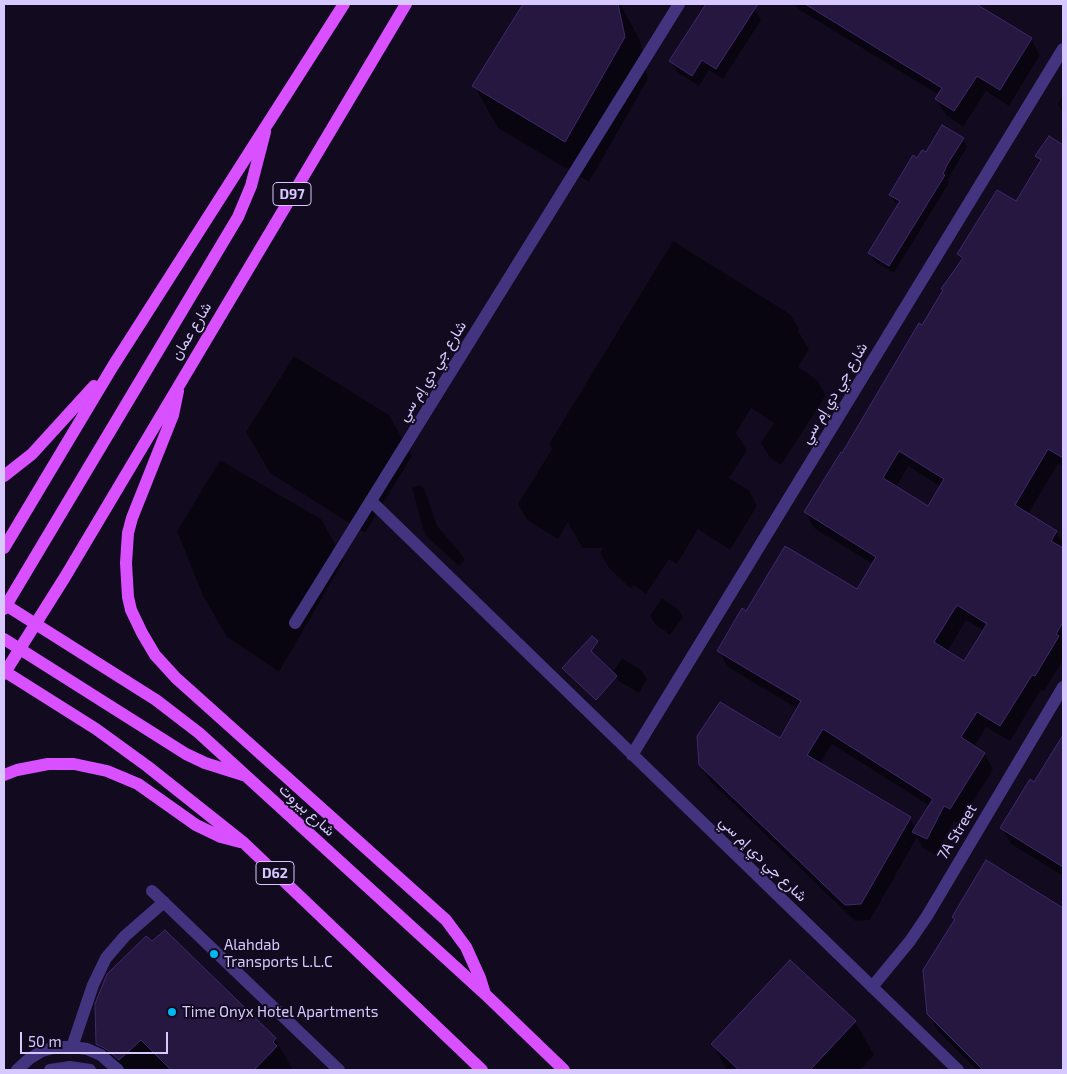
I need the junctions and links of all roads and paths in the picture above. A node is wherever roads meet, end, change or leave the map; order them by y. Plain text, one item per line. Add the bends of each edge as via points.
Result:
1 (344, 4) edge
2 (406, 4) edge
3 (679, 4) edge
4 (1063, 49) edge
5 (266, 124) junction
6 (113, 366) junction
7 (178, 384) junction
8 (4, 476) edge
9 (371, 501) junction
10 (4, 548) edge
11 (4, 606) edge
12 (295, 623) dead end
13 (35, 624) junction
14 (4, 639) edge
15 (19, 649) junction
16 (4, 672) edge
17 (1063, 687) edge
18 (632, 755) junction
19 (4, 775) edge
20 (245, 776) junction
21 (244, 843) junction
22 (152, 891) dead end
23 (164, 902) junction
24 (872, 987) junction
25 (485, 994) junction
26 (72, 1047) junction
27 (16, 1070) edge
28 (50, 1070) edge
29 (90, 1070) edge
30 (118, 1070) edge
31 (339, 1070) edge
32 (482, 1070) edge
33 (564, 1070) edge
34 (958, 1070) edge

1 - 5 main road
2 - 7 main road, شارع عمان / D97
3 - 9 street, شارع جي دي إم سي
4 - 18 street, شارع جي دي إم سي
5 - 6 main road
5 - 11 main road via 251,186 238,216
6 - 8 main road via 32,454
6 - 10 main road
7 - 13 main road, شارع عمان / D97
7 - 25 main road via 173,415 128,533 128,597 142,633 155,655 176,678 446,920 470,955
9 - 12 street, شارع جي دي إم سي
9 - 18 street, شارع جي دي إم سي
11 - 13 main road, شارع بيروت
13 - 15 main road, شارع عمان / D97
13 - 20 main road, شارع بيروت via 156,700
14 - 15 main road
15 - 16 main road, شارع عمان / D97
15 - 20 main road via 186,754
16 - 21 main road, D62 via 96,729
17 - 24 street, 7A Street via 927,916
18 - 24 street, شارع جي دي إم سي
19 - 21 main road via 48,764 74,764 107,770 138,784 196,826
20 - 25 main road, شارع بيروت
21 - 32 main road, D62
22 - 23 street
23 - 26 street via 125,936 106,958 93,985
23 - 31 street
24 - 34 street, شارع جي دي إم سي
25 - 33 main road, شارع بيروت
26 - 27 street via 42,1051
26 - 30 street via 101,1055
28 - 29 street via 70,1067

